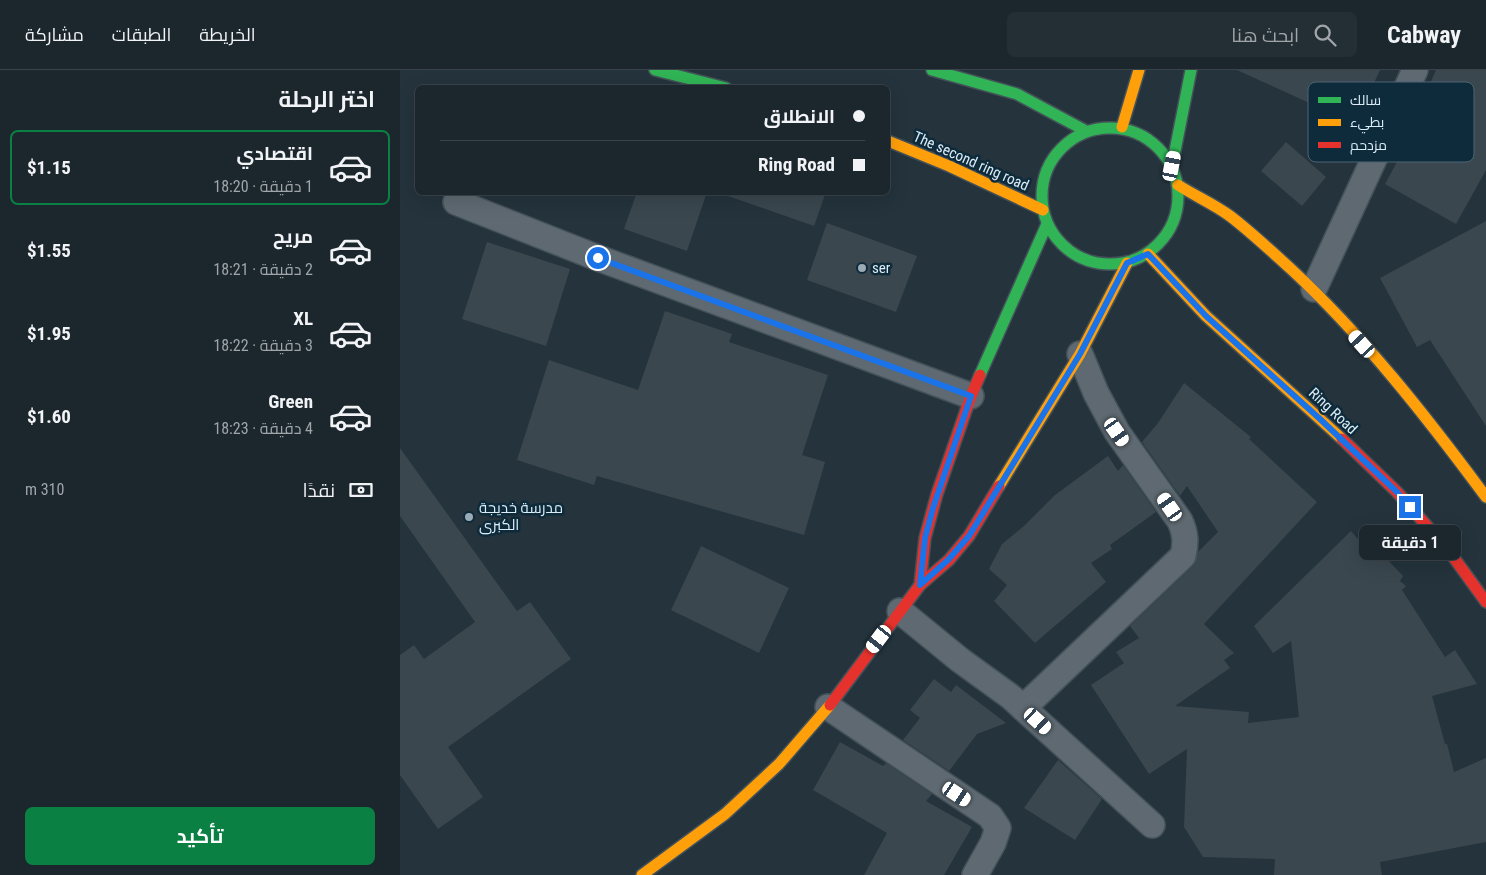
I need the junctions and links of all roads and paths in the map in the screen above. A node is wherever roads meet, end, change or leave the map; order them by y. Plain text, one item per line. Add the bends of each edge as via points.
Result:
1 (654, 70) edge
2 (932, 70) edge
3 (1139, 70) edge
4 (1191, 70) edge
5 (1415, 70) edge
6 (1409, 82) edge
7 (714, 85) edge
8 (1122, 127) junction
9 (1086, 131) junction
10 (890, 142) edge
11 (1373, 162) edge
12 (1172, 166) junction
13 (1178, 185) junction
14 (456, 202) dead end
15 (1042, 210) junction
16 (1047, 224) junction
17 (1148, 254) junction
18 (1127, 263) junction
19 (1314, 290) junction
20 (1080, 354) junction
21 (971, 396) junction
22 (1486, 497) edge
23 (920, 585) junction
24 (1486, 602) edge
25 (900, 611) junction
26 (828, 707) junction
27 (1023, 708) junction
28 (1152, 825) dead end
29 (642, 875) edge
30 (975, 875) edge

1 - 7 main road
2 - 9 main road via 1017,94
3 - 8 main road
4 - 12 main road
5 - 6 street
8 - 9 main road
8 - 12 main road via 1152,141
9 - 15 main road via 1065,144 1050,162 1042,186
10 - 15 main road, The second ring road
11 - 19 street
12 - 13 main road
13 - 17 main road via 1177,211 1167,235
13 - 19 main road via 1235,220
14 - 21 street
15 - 16 main road
16 - 18 main road via 1060,244 1080,258 1103,265
16 - 21 main road
17 - 18 main road
17 - 24 main road, Ring Road via 1206,316 1397,492 1449,551
18 - 20 main road
19 - 22 main road via 1375,357
20 - 23 main road via 969,536
20 - 27 street via 1117,432 1180,521 1186,538 1185,546 1183,556
21 - 23 main road via 925,538
23 - 25 main road
25 - 26 main road
25 - 27 street
26 - 29 main road via 779,764 725,814
26 - 30 street via 990,816 998,828
27 - 28 street

